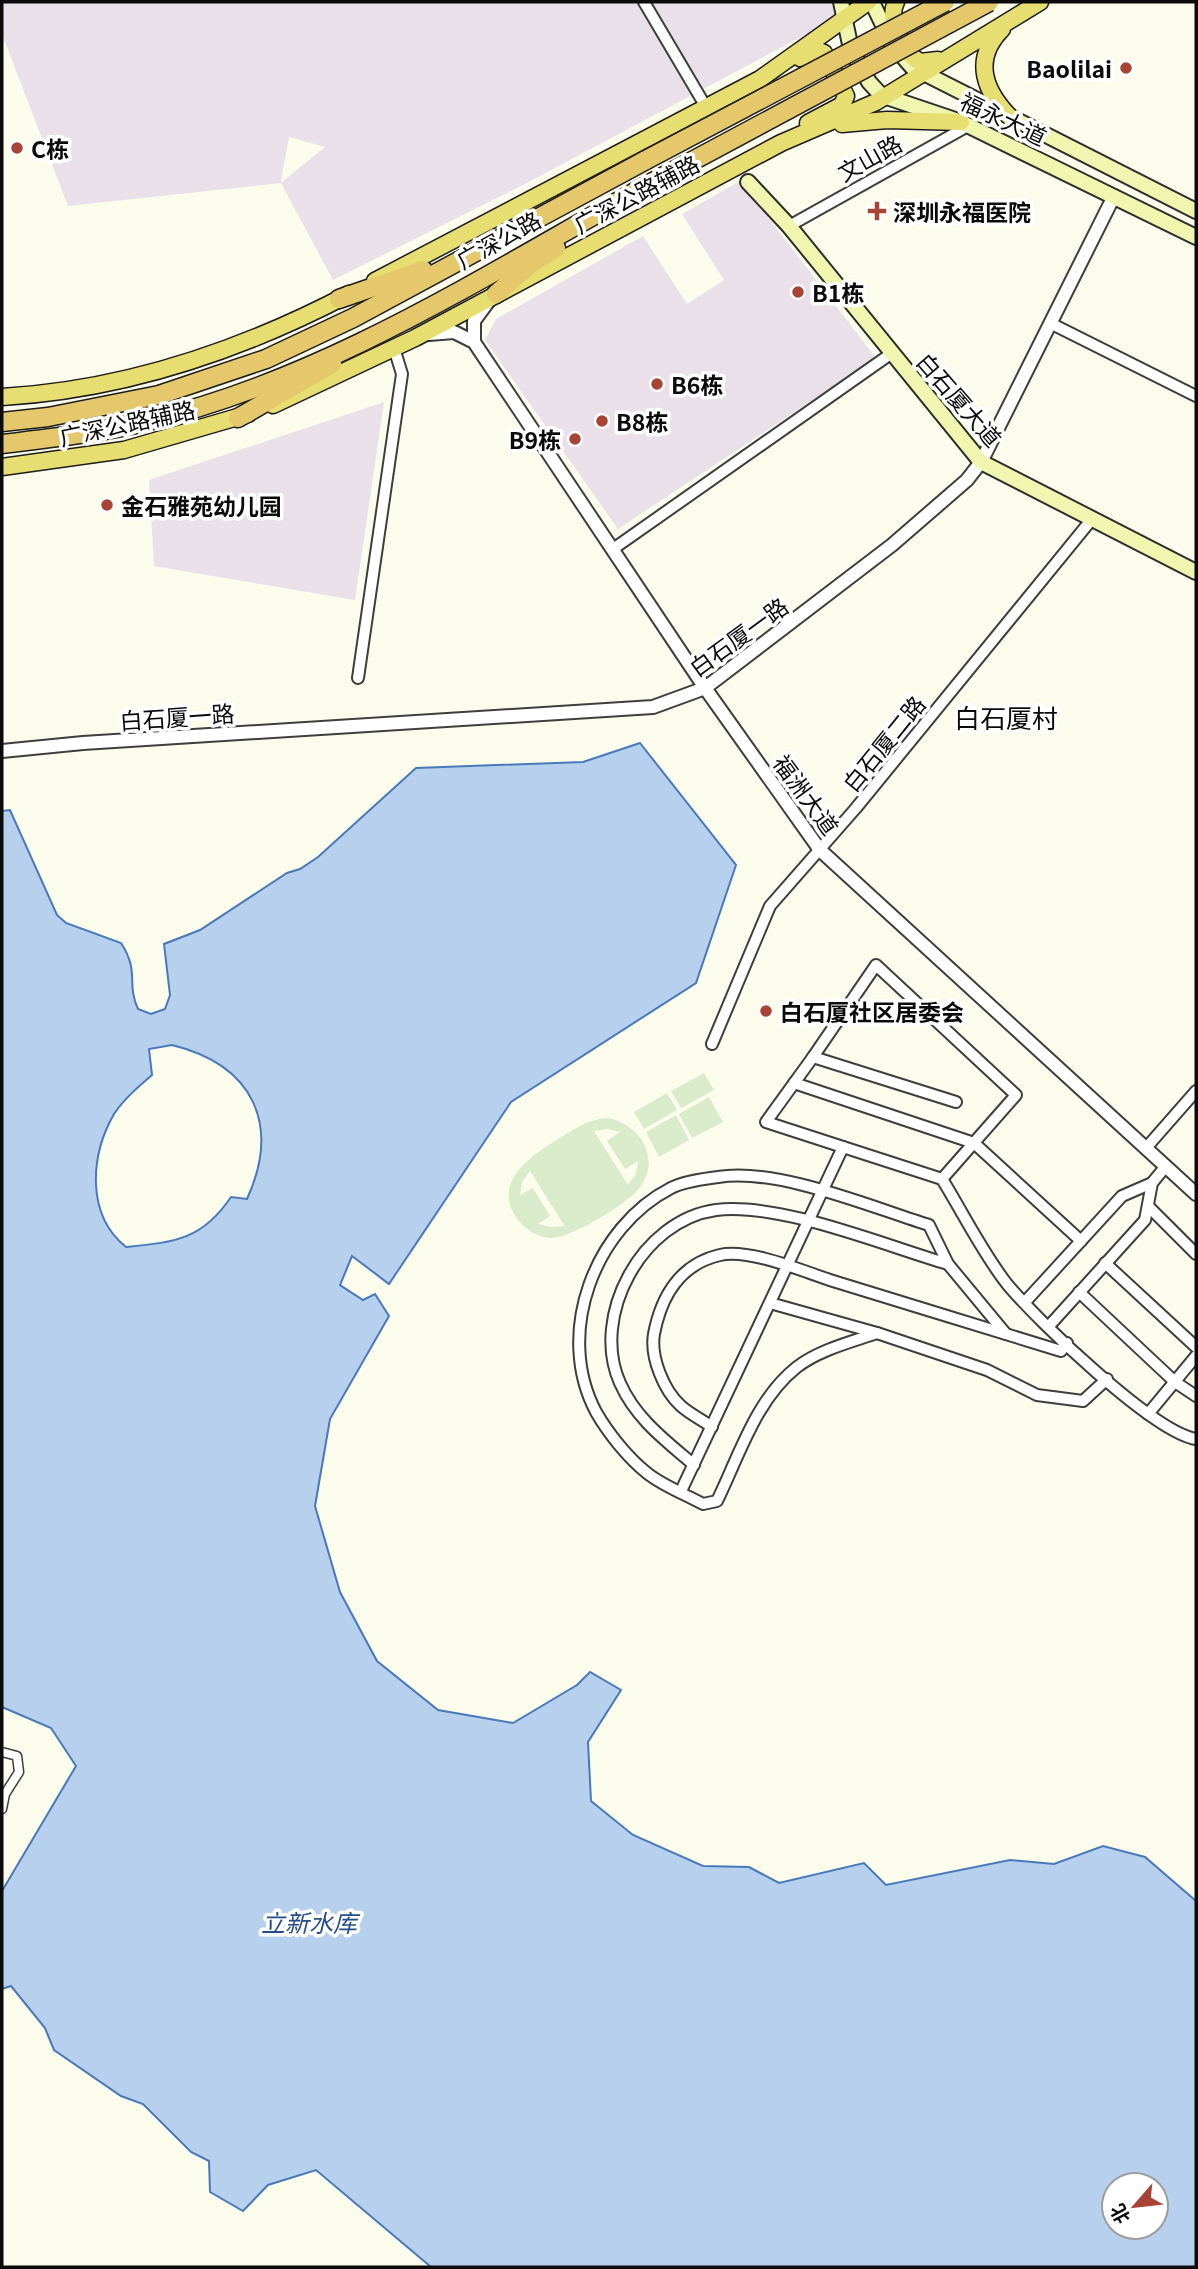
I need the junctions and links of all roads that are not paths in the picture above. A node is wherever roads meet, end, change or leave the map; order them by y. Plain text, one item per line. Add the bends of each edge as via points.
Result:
1 (644, 2) edge
2 (870, 2) edge
3 (896, 2) edge
4 (944, 2) edge
5 (989, 2) edge
6 (1034, 5) edge
7 (842, 10) edge
8 (960, 49) junction
9 (923, 73) junction
10 (760, 79) junction
11 (886, 97) junction
12 (706, 107) junction
13 (1013, 120) junction
14 (965, 124) junction
15 (812, 130) junction
16 (781, 143) junction
17 (654, 181) junction
18 (748, 182) dead end
19 (1114, 196) junction
20 (1196, 211) edge
21 (789, 226) junction
22 (1196, 237) edge
23 (472, 253) junction
24 (496, 294) junction
25 (339, 299) junction
26 (400, 321) junction
27 (1050, 323) junction
28 (415, 338) junction
29 (474, 342) junction
30 (394, 348) junction
31 (892, 353) junction
32 (1196, 396) edge
33 (2, 397) edge
34 (238, 418) junction
35 (2, 422) edge
36 (2, 444) edge
37 (981, 462) junction
38 (2, 467) edge
39 (1092, 519) junction
40 (613, 549) junction
41 (1196, 572) edge
42 (358, 678) dead end
43 (705, 688) junction
44 (2, 751) edge
45 (820, 850) junction
46 (712, 1044) dead end
47 (813, 1057) junction
48 (794, 1083) junction
49 (1196, 1091) edge
50 (956, 1102) dead end
51 (974, 1143) junction
52 (843, 1147) junction
53 (1146, 1148) junction
54 (1166, 1166) junction
55 (942, 1179) junction
56 (1152, 1183) junction
57 (822, 1192) junction
58 (1196, 1194) edge
59 (1149, 1207) junction
60 (808, 1222) junction
61 (1081, 1241) junction
62 (1196, 1254) edge
63 (1105, 1263) junction
64 (948, 1264) junction
65 (787, 1267) junction
66 (1079, 1292) junction
67 (1025, 1302) junction
68 (770, 1303) junction
69 (1049, 1326) junction
70 (877, 1333) junction
71 (1006, 1334) junction
72 (1067, 1343) junction
73 (1196, 1347) edge
74 (1196, 1356) edge
75 (1107, 1379) junction
76 (1175, 1382) junction
77 (1196, 1396) edge
78 (1148, 1414) junction
79 (712, 1427) junction
80 (1196, 1439) edge
81 (694, 1465) junction
82 (681, 1491) junction
83 (2, 1752) edge
84 (2, 1809) edge

1 - 12 street
2 - 7 main road, 广深公路辅路
2 - 9 main road, 福永大道 via 898,53
3 - 8 main road via 895,24 915,59 932,63
4 - 23 highway, 广深公路, bridge
5 - 17 highway, 广深公路, bridge
6 - 8 main road, 广深公路辅路
6 - 13 main road via 996,35 983,67 993,98
7 - 10 main road, 广深公路辅路
7 - 11 main road via 859,64 873,87
8 - 9 main road, 广深公路辅路
9 - 11 main road, 广深公路辅路
9 - 13 main road, 福永大道
10 - 12 main road, 广深公路辅路
10 - 16 main road via 821,50 845,91 844,103
11 - 14 main road, 福永大道
11 - 15 main road, 广深公路辅路
12 - 25 main road, 广深公路辅路
13 - 20 main road, 福永大道
14 - 15 main road via 870,120
14 - 19 main road, 福永大道
14 - 21 street, 文山路
15 - 16 main road, 广深公路辅路
16 - 24 main road, 广深公路辅路
17 - 24 highway via 619,211 540,258
17 - 26 highway, 广深公路
18 - 21 main road, 白石厦大道
19 - 22 main road, 福永大道
19 - 27 street, 白石厦一路
21 - 31 main road, 白石厦大道
23 - 25 highway
23 - 35 highway, 广深公路 via 353,318 231,372 123,402
24 - 28 main road, 广深公路辅路
24 - 29 street via 474,321
25 - 33 main road, 广深公路辅路 via 243,344 127,381
26 - 34 highway
26 - 36 highway, 广深公路 via 285,375 192,409 98,431
27 - 32 street
27 - 37 street, 白石厦一路
28 - 29 street via 446,331
28 - 30 main road, 广深公路辅路
29 - 40 street, 福洲大道
30 - 34 main road, 广深公路辅路 via 323,384
30 - 42 street via 401,374
31 - 37 main road, 白石厦大道
31 - 40 street
34 - 38 main road, 广深公路辅路 via 124,450
37 - 39 main road, 白石厦大道
37 - 43 street, 白石厦一路 via 967,480 892,545
39 - 41 main road, 白石厦大道
39 - 45 street, 白石厦二路
40 - 43 street, 福洲大道
43 - 44 street, 白石厦一路 via 653,707
43 - 45 street, 福洲大道
45 - 46 street, 白石厦二路 via 770,906
45 - 53 street, 福洲大道
47 - 48 street
47 - 50 street
47 - 51 street via 876,965 1016,1096
48 - 51 street
48 - 52 street via 766,1122
49 - 53 street
51 - 55 street
51 - 61 street
52 - 55 street
52 - 57 street
53 - 54 street, 福洲大道
54 - 56 street
54 - 58 street, 福洲大道
55 - 67 street via 1007,1283
56 - 59 street
56 - 61 street via 1122,1196
57 - 60 street
57 - 64 street via 929,1225
57 - 82 street via 763,1176 720,1176 673,1186 633,1213 588,1283 580,1331 584,1378 596,1412 649,1475
59 - 62 street
59 - 63 street via 1145,1220
60 - 64 street
60 - 65 street
60 - 81 street via 757,1208 713,1210 675,1225 638,1259 618,1296 610,1333 619,1381 643,1422
61 - 67 street
63 - 66 street
63 - 73 street
64 - 71 street
65 - 68 street
65 - 71 street
65 - 79 street via 739,1254 720,1255 694,1266 672,1283 659,1309 653,1339 660,1375 680,1406
66 - 69 street
66 - 76 street
67 - 69 street
68 - 70 street
68 - 79 street
69 - 72 street
70 - 75 street via 987,1370 1037,1395 1083,1401
70 - 82 street via 797,1366 767,1398 717,1501 703,1504
71 - 72 street via 1061,1351
72 - 75 street
74 - 76 street
75 - 78 street
76 - 77 street
76 - 78 street
78 - 80 street
79 - 81 street
81 - 82 street
83 - 84 street via 17,1756 19,1772 5,1794

